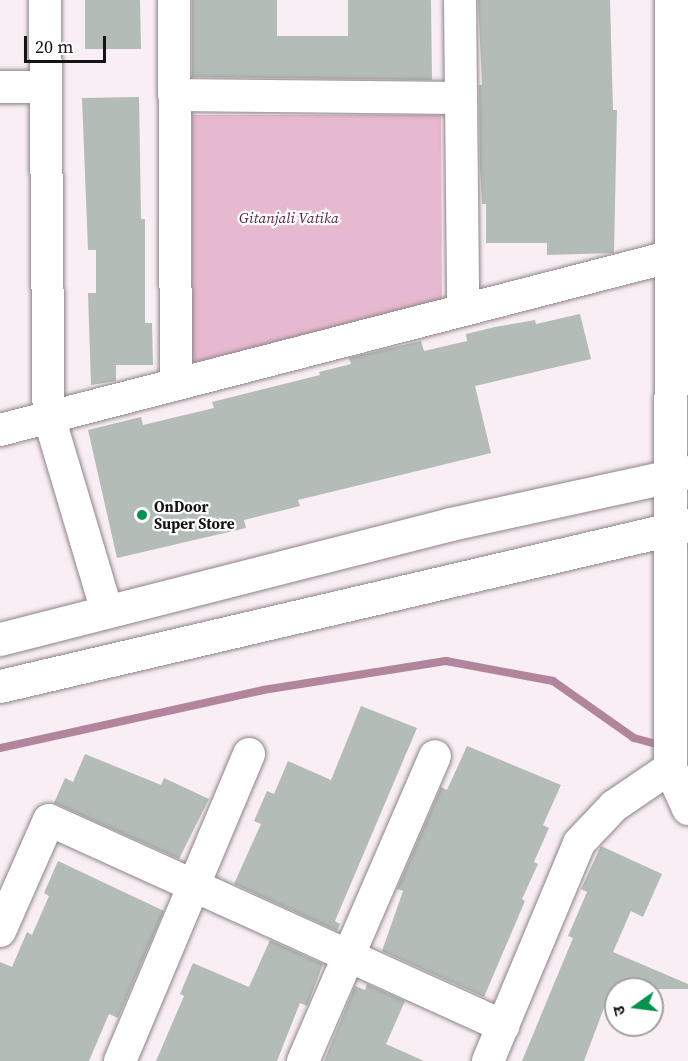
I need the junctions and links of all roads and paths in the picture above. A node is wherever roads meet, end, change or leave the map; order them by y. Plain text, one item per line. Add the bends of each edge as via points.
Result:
1 (45, 0) edge
2 (174, 0) edge
3 (460, 0) edge
4 (677, 22) edge
5 (0, 87) edge
6 (46, 87) junction
7 (174, 95) junction
8 (461, 98) junction
9 (673, 256) junction
10 (463, 310) junction
11 (176, 384) junction
12 (49, 417) junction
13 (0, 430) edge
14 (680, 474) edge
15 (680, 527) edge
16 (107, 612) junction
17 (0, 639) edge
18 (0, 686) edge
19 (249, 754) dead end
20 (435, 756) dead end
21 (670, 768) junction
22 (688, 808) edge
23 (194, 885) junction
24 (0, 931) edge
25 (348, 956) junction
26 (504, 1026) junction
27 (120, 1061) edge
28 (303, 1061) edge
29 (488, 1061) edge

1 - 6 street
2 - 7 street
3 - 8 street
4 - 9 main road
5 - 6 street
6 - 12 street
7 - 8 street
7 - 11 street
8 - 10 street
9 - 10 street
9 - 14 main road
10 - 11 street
11 - 12 street
12 - 13 street
12 - 16 street
14 - 15 main road
14 - 16 main road via 450,524
15 - 18 main road
15 - 21 main road via 669,638
16 - 17 main road
19 - 23 street
20 - 25 street
21 - 22 main road
21 - 26 street via 614,806 579,843
23 - 24 street via 49,820
23 - 25 street
23 - 27 street
25 - 26 street
25 - 28 street
26 - 29 street

